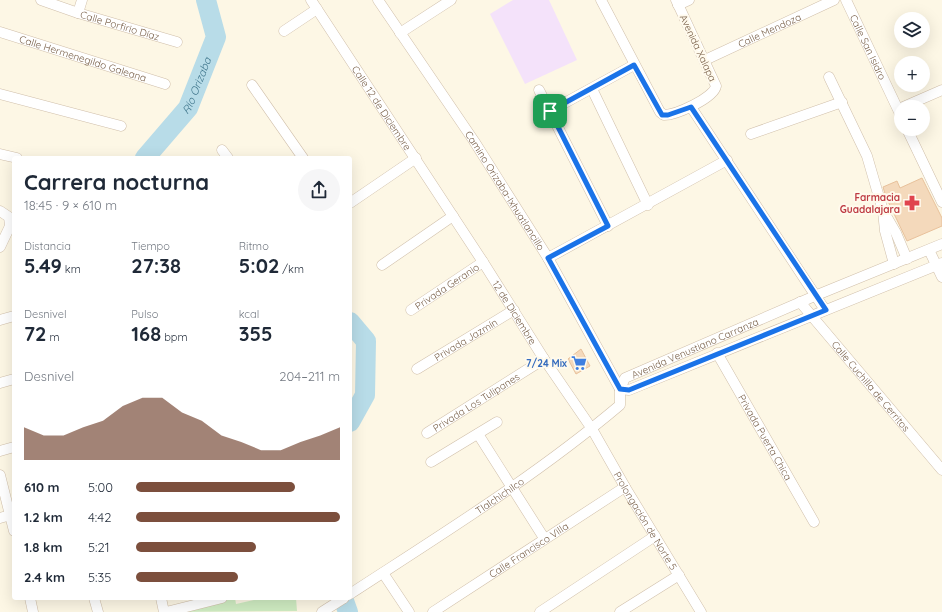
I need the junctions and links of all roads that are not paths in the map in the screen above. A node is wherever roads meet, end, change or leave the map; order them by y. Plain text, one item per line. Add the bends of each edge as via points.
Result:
1 (41, 0) edge
2 (82, 0) edge
3 (311, 0) edge
4 (378, 0) edge
5 (451, 0) edge
6 (601, 0) edge
7 (689, 0) edge
8 (834, 0) edge
9 (846, 0) edge
10 (677, 3) edge
11 (317, 9) junction
12 (78, 13) junction
13 (284, 31) dead end
14 (0, 32) edge
15 (400, 33) junction
16 (177, 42) dead end
17 (705, 60) junction
18 (634, 65) junction
19 (829, 76) dead end
20 (165, 84) dead end
21 (252, 85) dead end
22 (592, 89) junction
23 (539, 90) dead end
24 (942, 90) edge
25 (0, 94) edge
26 (896, 100) edge
27 (922, 100) edge
28 (842, 102) junction
29 (691, 107) junction
30 (550, 111) junction
31 (121, 126) dead end
32 (751, 134) dead end
33 (910, 136) edge
34 (0, 154) edge
35 (302, 156) edge
36 (12, 157) edge
37 (416, 158) junction
38 (727, 160) junction
39 (352, 202) edge
40 (942, 202) edge
41 (648, 205) junction
42 (0, 211) edge
43 (883, 211) junction
44 (453, 216) junction
45 (608, 226) junction
46 (942, 244) edge
47 (0, 247) edge
48 (929, 250) junction
49 (548, 258) junction
50 (907, 259) junction
51 (483, 262) junction
52 (894, 264) junction
53 (939, 264) edge
54 (382, 265) dead end
55 (942, 277) edge
56 (817, 295) junction
57 (800, 302) junction
58 (411, 310) dead end
59 (514, 310) junction
60 (826, 310) junction
61 (810, 316) junction
62 (12, 317) edge
63 (0, 320) edge
64 (717, 353) junction
65 (544, 359) junction
66 (417, 369) dead end
67 (12, 380) edge
68 (0, 383) edge
69 (620, 389) junction
70 (497, 422) dead end
71 (592, 429) junction
72 (427, 433) dead end
73 (478, 434) junction
74 (12, 448) edge
75 (0, 451) edge
76 (431, 462) dead end
77 (942, 470) edge
78 (0, 475) edge
79 (511, 487) junction
80 (625, 487) junction
81 (12, 515) edge
82 (0, 518) edge
83 (814, 522) dead end
84 (655, 536) junction
85 (544, 538) junction
86 (383, 573) junction
87 (679, 575) junction
88 (352, 593) edge
89 (30, 600) edge
90 (95, 600) edge
91 (162, 600) edge
92 (214, 600) edge
93 (341, 600) edge
94 (33, 612) edge
95 (98, 612) edge
96 (165, 612) edge
97 (322, 612) edge
98 (409, 612) edge
99 (432, 612) edge
100 (540, 612) edge
101 (620, 612) edge
102 (702, 612) edge

1 - 12 street, Calle Porfirio Díaz
2 - 12 street
3 - 11 street, Calle 12 de Diciembre
4 - 15 street, Camino Orizaba-Ixhuatlancillo
5 - 15 street
6 - 18 street
7 - 10 street
8 - 17 street, Calle Mendoza
9 - 26 street, Calle San Isidro
10 - 17 street, Avenida Xalapa
11 - 13 street
11 - 37 street, Calle 12 de Diciembre
12 - 16 street, Calle Porfirio Díaz
14 - 20 street, Calle Hermenegildo Galeana
15 - 49 street, Camino Orizaba-Ixhuatlancillo via 474,141
17 - 29 street, Avenida Xalapa via 716,83 716,89
18 - 22 street
18 - 29 street via 662,115
19 - 28 street
21 - 35 street
22 - 30 street
22 - 41 street
23 - 30 street
24 - 27 street
25 - 31 street
28 - 32 street
28 - 43 street via 867,156
29 - 38 street
30 - 45 street
33 - 40 street
34 - 36 street
37 - 39 street
37 - 44 street, Calle 12 de Diciembre
38 - 41 street
38 - 56 street
41 - 45 street
42 - 47 street via 9,217 10,222
43 - 50 street
43 - 52 street
44 - 51 street, 12 de Diciembre
44 - 54 street
45 - 49 street
46 - 48 street, Avenida Venustiano Carranza
48 - 50 street, Avenida Venustiano Carranza
48 - 53 street
49 - 69 street, Camino Orizaba-Ixhuatlancillo
50 - 52 street, Avenida Venustiano Carranza
51 - 58 street, Privada Geranio
51 - 59 street, 12 de Diciembre
52 - 56 street, Avenida Venustiano Carranza
53 - 55 street
53 - 60 street, Avenida Venustiano Carranza
56 - 57 street, Avenida Venustiano Carranza
56 - 60 street
57 - 61 street, Calle Cuchilla de Cerritos
57 - 69 street, Avenida Venustiano Carranza via 625,378
59 - 65 street, 12 de Diciembre
59 - 66 street, Privada Jazmín
60 - 61 street, Avenida Venustiano Carranza
61 - 64 street, Avenida Venustiano Carranza
61 - 77 street, Calle Cuchilla de Cerritos
62 - 63 street
64 - 69 street, Avenida Venustiano Carranza via 629,390
64 - 83 street, Privada Puerta Chica
65 - 71 street, 12 de Diciembre
65 - 72 street, Privada Los Tulipanes
67 - 68 street
69 - 71 street, Tlalchichilco via 620,405
70 - 73 street
71 - 79 street, Tlalchichilco
71 - 80 street, Prolongación de Norte 5
73 - 76 street
73 - 79 street
74 - 75 street
78 - 81 street
79 - 85 street
79 - 86 street, Tlalchichilco
80 - 84 street, Prolongación de Norte 5
80 - 85 street, Calle Francisco Villa
81 - 82 street
84 - 87 street, Prolongación de Norte 5
84 - 100 street
85 - 99 street, Calle Francisco Villa
86 - 88 street, Tlalchichilco
86 - 98 street
87 - 101 street
87 - 102 street, Prolongación de Norte 5
89 - 94 street
90 - 95 street
91 - 96 street
92 - 96 street
93 - 97 street

